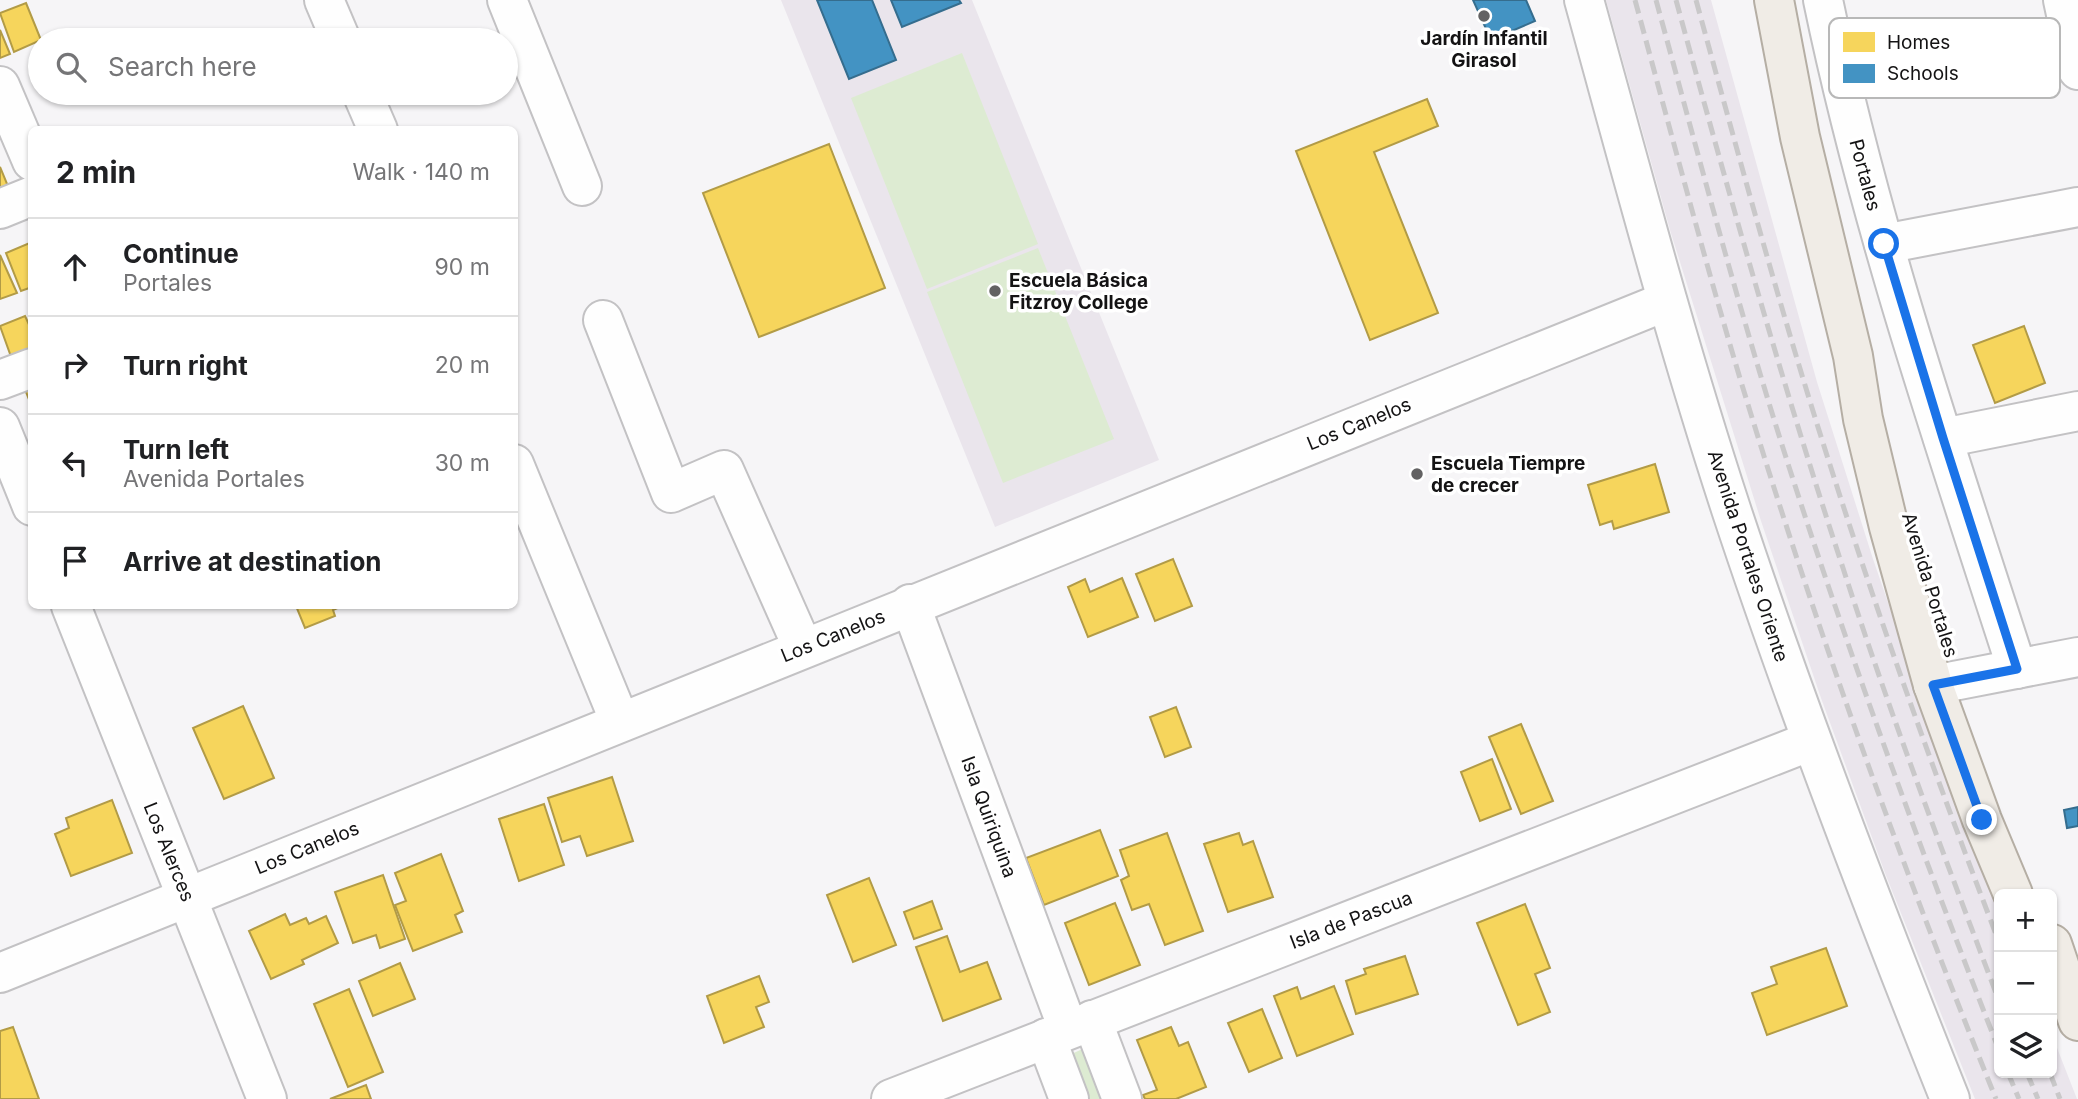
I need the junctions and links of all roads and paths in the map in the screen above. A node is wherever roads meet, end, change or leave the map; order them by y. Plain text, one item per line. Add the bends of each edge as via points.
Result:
1 (324, 0) edge
2 (506, 0) edge
3 (1584, 0) edge
4 (1774, 0) edge
5 (1823, 0) edge
6 (2063, 0) edge
7 (1829, 26) edge
8 (336, 28) edge
9 (517, 28) edge
10 (518, 29) edge
11 (2078, 69) edge
12 (0, 86) edge
13 (1846, 98) edge
14 (367, 105) edge
15 (375, 126) edge
16 (28, 152) edge
17 (582, 186) dead end
18 (28, 198) edge
19 (2078, 207) edge
20 (0, 209) edge
21 (1884, 244) junction
22 (1667, 301) junction
23 (603, 320) dead end
24 (28, 370) edge
25 (0, 380) edge
26 (2078, 411) edge
27 (0, 427) edge
28 (1943, 438) junction
29 (518, 474) edge
30 (28, 496) edge
31 (911, 604) junction
32 (72, 609) edge
33 (803, 648) junction
34 (2078, 657) edge
35 (2017, 669) junction
36 (1946, 683) junction
37 (620, 722) junction
38 (1811, 741) junction
39 (2011, 889) edge
40 (2032, 889) edge
41 (187, 897) junction
42 (2055, 952) edge
43 (0, 973) edge
44 (2057, 987) edge
45 (2078, 1021) edge
46 (1069, 1029) junction
47 (2078, 1031) edge
48 (267, 1099) edge
49 (891, 1099) edge
50 (1069, 1099) edge
51 (1122, 1099) edge
52 (1950, 1099) edge

1 - 8 street
2 - 9 street
3 - 22 street, Avenida Portales Oriente
4 - 36 main road, Avenida Portales via 1877,481
5 - 7 street, Portales
6 - 11 street
10 - 17 street
12 - 16 street
13 - 21 street, Portales
14 - 15 street
18 - 20 street
19 - 21 street
21 - 28 street, Portales
22 - 31 street, Los Canelos
22 - 38 street, Avenida Portales Oriente via 1730,506
23 - 33 street via 671,494 724,470
24 - 25 street
26 - 28 street
27 - 30 street
28 - 35 street, Portales
29 - 37 street
31 - 33 street, Los Canelos
31 - 46 street, Isla Quiriquina
32 - 41 street, Los Alerces
33 - 37 street, Los Canelos
34 - 35 street
35 - 36 street
36 - 39 main road, Avenida Portales via 1982,820
36 - 40 main road, Avenida Portales
37 - 41 street, Los Canelos
38 - 46 street, Isla de Pascua
38 - 52 street, Avenida Portales Oriente
41 - 43 street, Los Canelos
41 - 48 street, Los Alerces
42 - 45 main road
44 - 47 main road
46 - 49 street, Isla de Pascua
46 - 50 street, Isla Quiriquina
46 - 51 street, Isla Quiriquina

